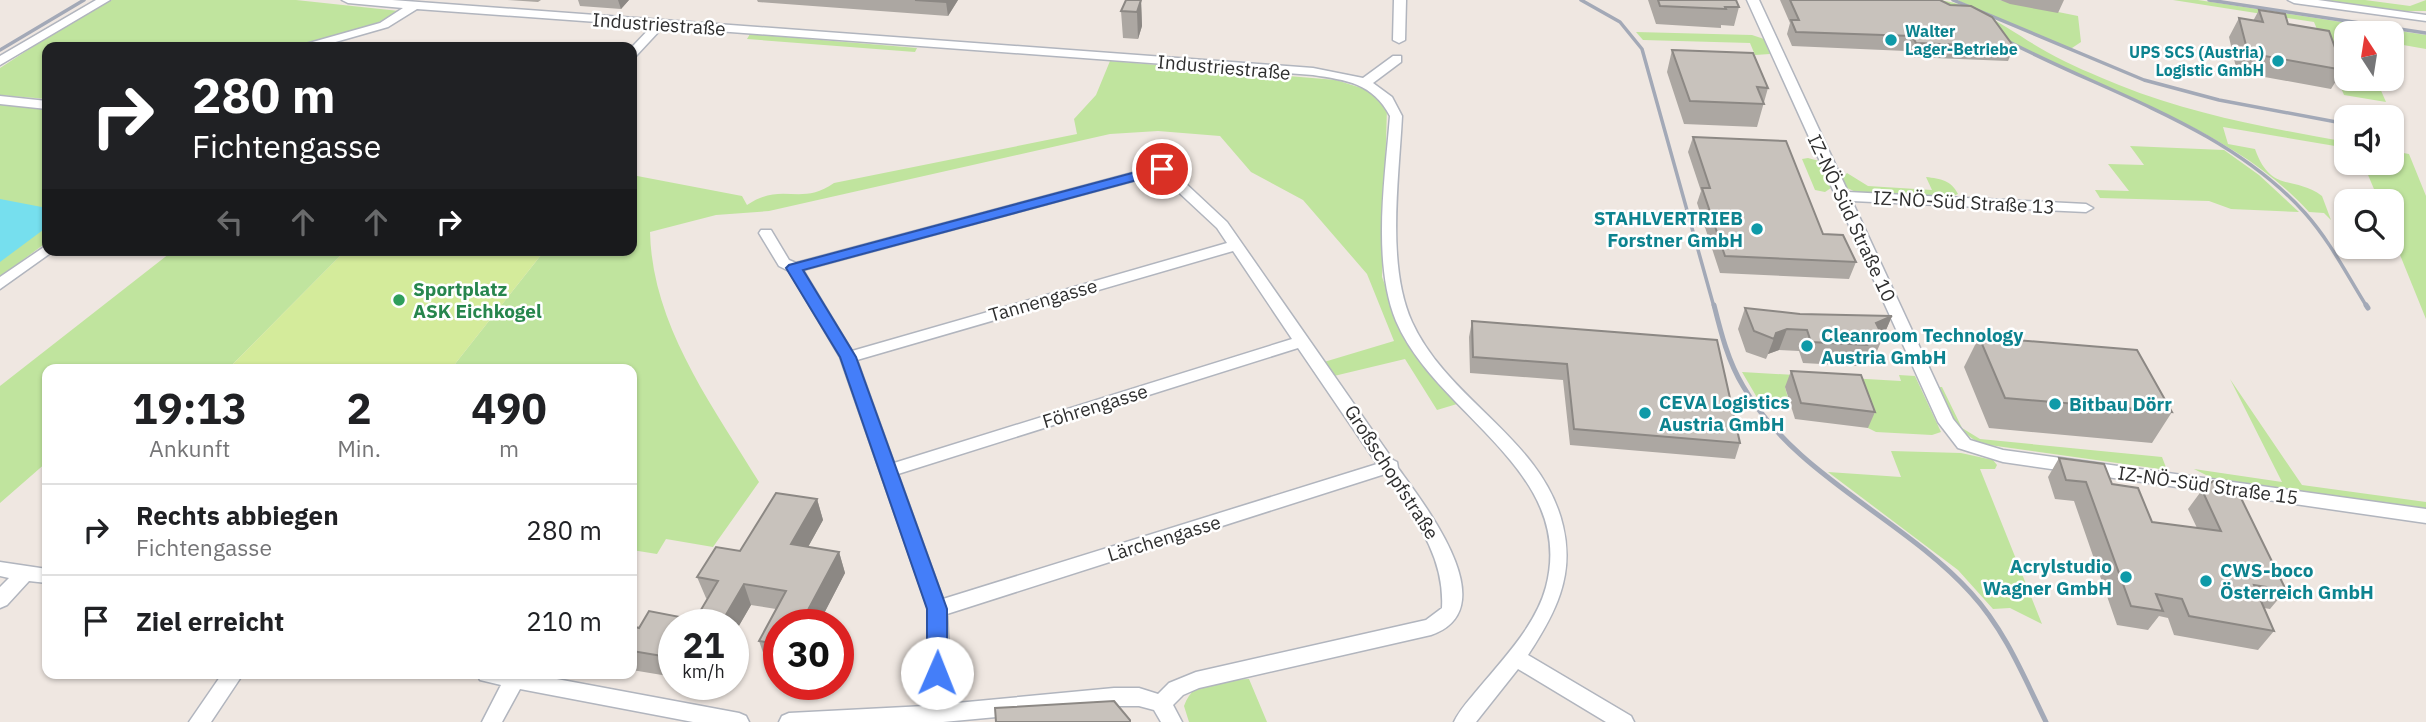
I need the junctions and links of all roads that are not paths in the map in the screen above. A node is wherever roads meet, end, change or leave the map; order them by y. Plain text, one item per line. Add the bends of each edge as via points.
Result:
1 (104, 0) edge
2 (348, 0) edge
3 (1400, 0) edge
4 (1753, 0) edge
5 (2294, 0) edge
6 (415, 5) junction
7 (2426, 18) edge
8 (660, 23) junction
9 (1399, 40) dead end
10 (324, 42) edge
11 (637, 48) edge
12 (1397, 59) dead end
13 (0, 61) edge
14 (1366, 82) junction
15 (0, 100) edge
16 (42, 104) edge
17 (1842, 196) junction
18 (2086, 208) dead end
19 (766, 233) dead end
20 (1237, 245) junction
21 (42, 253) edge
22 (794, 268) junction
23 (0, 284) edge
24 (1303, 341) junction
25 (848, 357) junction
26 (1954, 434) joint
27 (1391, 466) junction
28 (887, 471) junction
29 (2426, 516) edge
30 (0, 569) edge
31 (26, 572) junction
32 (42, 575) edge
33 (0, 600) edge
34 (937, 609) junction
35 (1515, 657) junction
36 (229, 679) edge
37 (510, 679) edge
38 (514, 680) junction
39 (1161, 704) junction
40 (935, 714) junction
41 (199, 722) edge
42 (492, 722) edge
43 (739, 722) edge
44 (789, 722) edge
45 (1172, 722) edge
46 (1464, 722) edge
47 (1623, 722) edge

1 - 13 street
2 - 6 street, Industriestraße
3 - 9 street
4 - 17 street, IZ-NÖ-Süd Straße 10
5 - 7 street
6 - 8 street, Industriestraße
6 - 10 street via 384,25
8 - 11 street
8 - 14 street, Industriestraße via 1264,69
12 - 14 street
14 - 35 street, Industriestraße via 1381,90 1396,116 1392,262 1403,319 1453,390 1515,454 1543,492 1556,535 1557,570 1551,600
15 - 16 street
17 - 18 street, IZ-NÖ-Süd Straße 13
17 - 26 street, IZ-NÖ-Süd Straße 10
19 - 22 street via 784,263
20 - 22 street, Großschopfstraße via 1162,169
20 - 24 street, Großschopfstraße
20 - 25 street, Tannengasse
21 - 23 street
22 - 25 street
24 - 27 street, Großschopfstraße
24 - 28 street, Föhrengasse
25 - 28 street
26 - 29 street, IZ-NÖ-Süd Straße 15 via 1979,450 2003,456
27 - 34 street, Lärchengasse
27 - 39 street, Großschopfstraße via 1446,557 1453,590 1451,612 1431,627 1196,680
28 - 34 street
30 - 31 street
31 - 32 street
31 - 33 street
34 - 40 street
35 - 46 street, Industriestraße
35 - 47 street
36 - 41 street
37 - 38 street
38 - 42 street
38 - 43 street
39 - 40 street via 1139,696 1114,697
39 - 45 street
40 - 44 street

